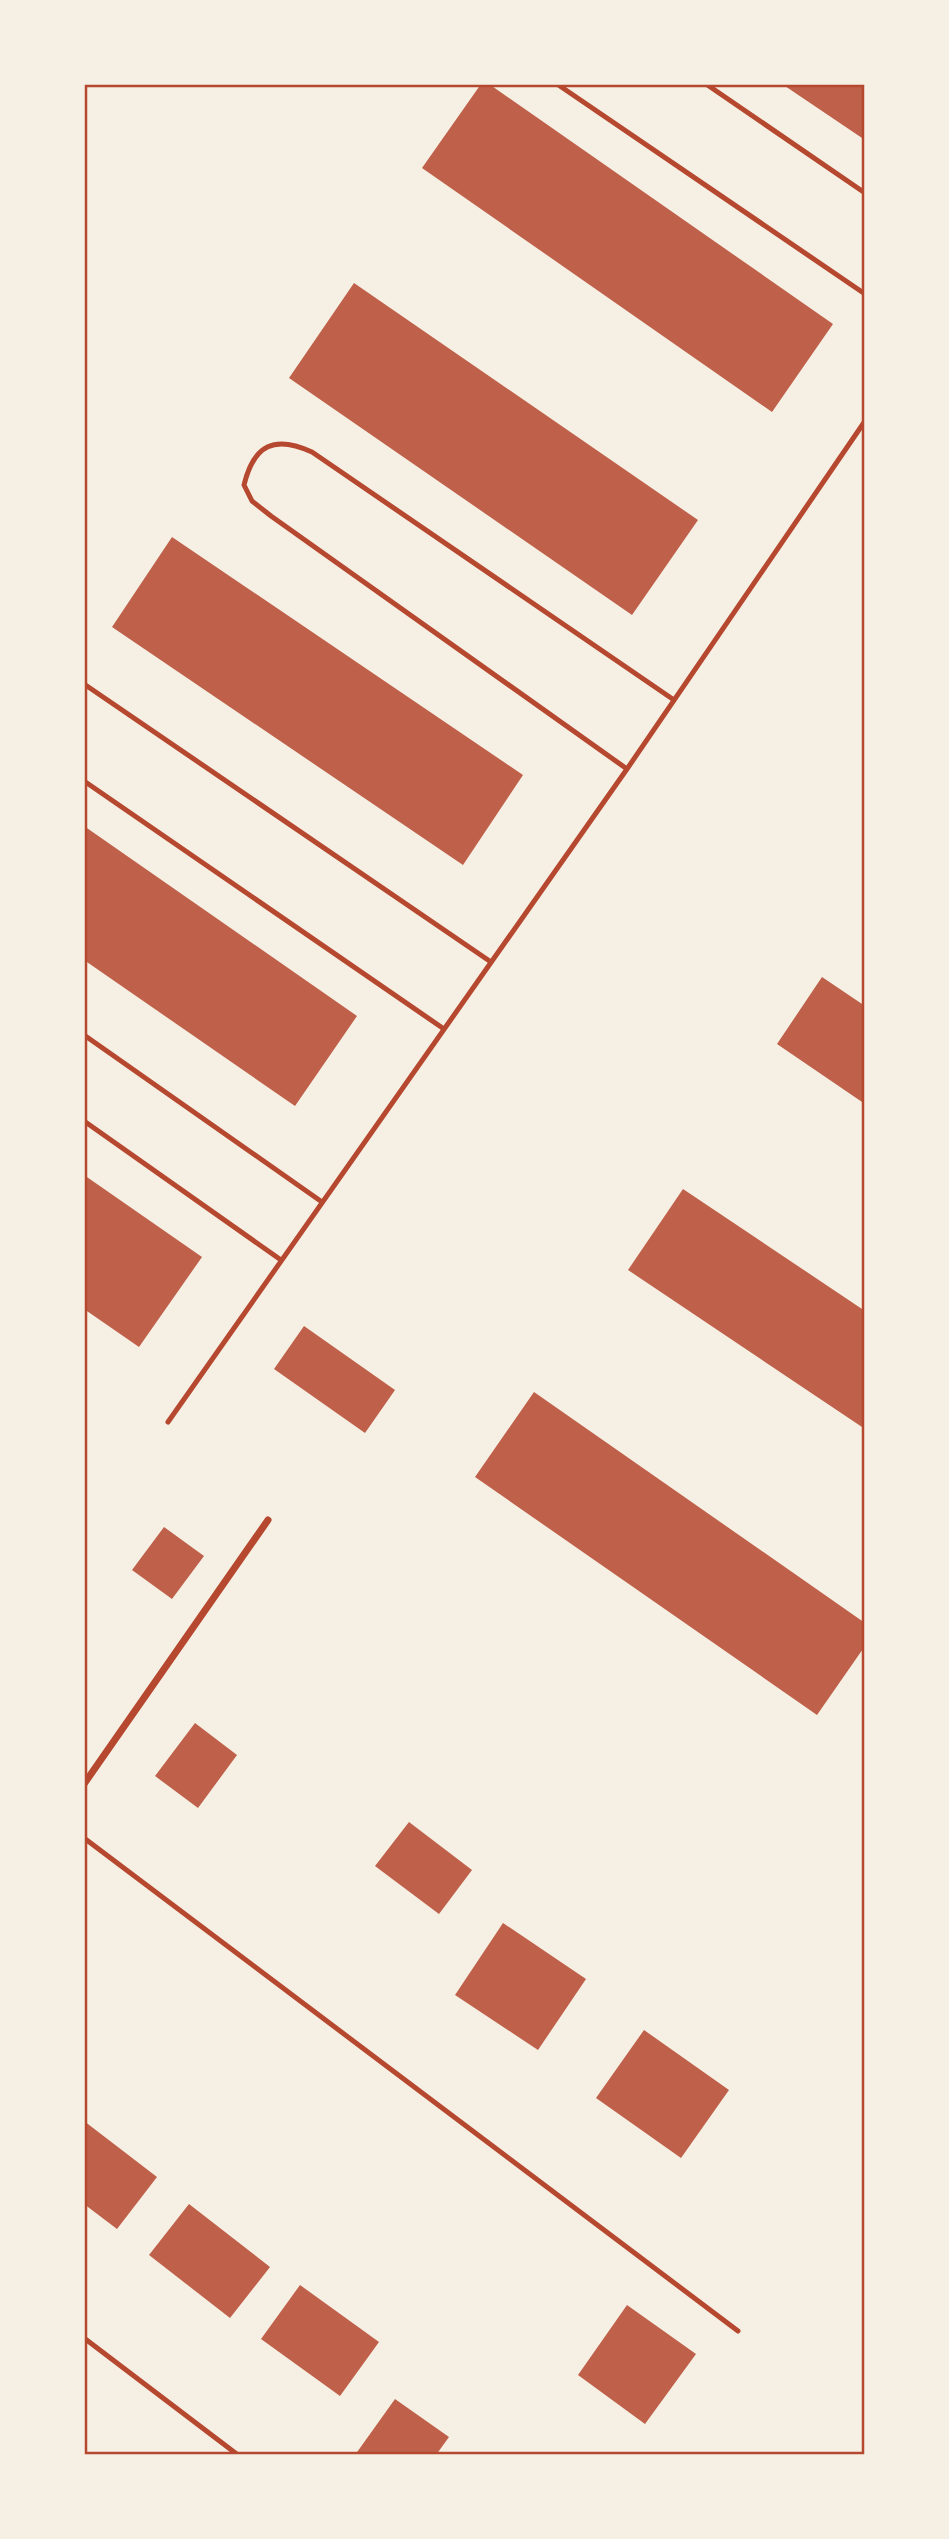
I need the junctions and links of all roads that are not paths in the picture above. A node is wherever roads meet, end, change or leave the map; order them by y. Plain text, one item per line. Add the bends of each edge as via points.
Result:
1 (557, 84) edge
2 (706, 84) edge
3 (865, 193) edge
4 (865, 294) edge
5 (865, 421) edge
6 (84, 684) edge
7 (674, 700) junction
8 (627, 769) junction
9 (84, 781) edge
10 (491, 962) junction
11 (444, 1029) junction
12 (84, 1035) edge
13 (84, 1121) edge
14 (322, 1202) junction
15 (281, 1260) junction
16 (168, 1422) dead end
17 (268, 1520) dead end
18 (84, 1784) edge
19 (84, 1839) edge
20 (738, 2331) dead end
21 (84, 2338) edge
22 (238, 2455) edge

1 - 4 lane
2 - 3 lane
5 - 7 lane
6 - 10 lane
7 - 8 lane
7 - 8 lane via 312,452 290,442 275,443 260,452 244,485 252,501
8 - 10 lane
9 - 11 lane
10 - 11 lane
11 - 14 lane
12 - 14 lane
13 - 15 lane
14 - 15 lane
15 - 16 lane
17 - 18 street
19 - 20 lane
21 - 22 lane

